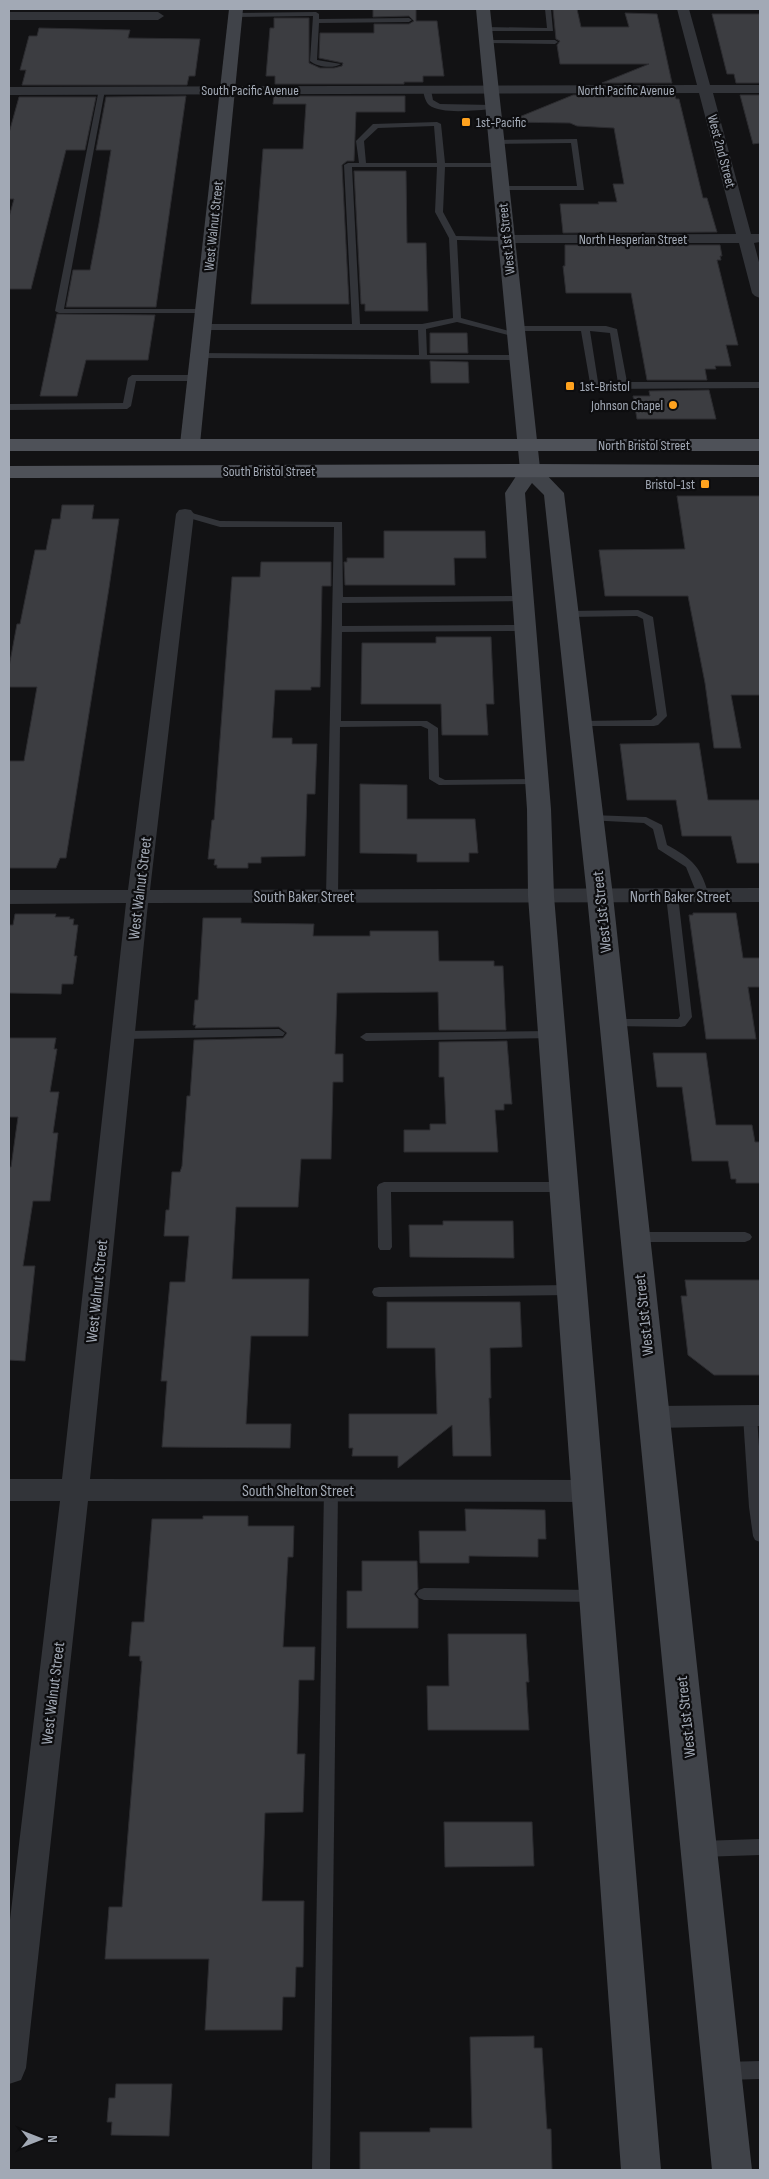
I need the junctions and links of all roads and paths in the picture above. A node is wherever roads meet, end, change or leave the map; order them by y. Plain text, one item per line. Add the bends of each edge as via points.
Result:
1 (483, 9) edge
2 (548, 9) edge
3 (683, 9) edge
4 (236, 12) edge
5 (316, 14) edge
6 (9, 16) edge
7 (158, 16) dead end
8 (409, 20) dead end
9 (485, 36) junction
10 (555, 42) dead end
11 (338, 64) dead end
12 (760, 89) edge
13 (101, 90) junction
14 (228, 90) junction
15 (427, 90) junction
16 (491, 90) junction
17 (705, 90) junction
18 (9, 91) edge
19 (493, 107) junction
20 (496, 142) junction
21 (363, 165) junction
22 (441, 165) junction
23 (499, 165) junction
24 (501, 188) junction
25 (453, 238) junction
26 (753, 238) edge
27 (506, 239) junction
28 (760, 293) edge
29 (202, 319) junction
30 (457, 320) junction
31 (356, 327) junction
32 (422, 327) junction
33 (585, 328) junction
34 (516, 331) junction
35 (198, 356) junction
36 (423, 358) junction
37 (519, 358) junction
38 (197, 378) junction
39 (623, 385) junction
40 (760, 385) edge
41 (9, 407) edge
42 (190, 444) junction
43 (9, 445) edge
44 (760, 445) edge
45 (528, 446) junction
46 (530, 470) junction
47 (760, 471) edge
48 (9, 472) edge
49 (184, 514) joint
50 (523, 598) junction
51 (338, 600) junction
52 (568, 614) junction
53 (525, 628) junction
54 (337, 629) junction
55 (335, 724) junction
56 (580, 724) junction
57 (537, 782) junction
58 (591, 818) junction
59 (760, 895) edge
60 (332, 896) junction
61 (541, 896) junction
62 (600, 896) junction
63 (672, 896) junction
64 (703, 896) junction
65 (9, 897) edge
66 (138, 897) junction
67 (613, 1024) junction
68 (279, 1034) dead end
69 (123, 1035) junction
70 (552, 1035) junction
71 (366, 1037) dead end
72 (564, 1187) junction
73 (635, 1237) junction
74 (745, 1237) dead end
75 (385, 1247) dead end
76 (572, 1290) junction
77 (379, 1292) dead end
78 (755, 1416) edge
79 (654, 1417) junction
80 (9, 1490) edge
81 (75, 1490) junction
82 (332, 1490) junction
83 (588, 1491) junction
84 (760, 1536) edge
85 (424, 1594) dead end
86 (596, 1596) junction
87 (760, 1847) edge
88 (698, 1849) junction
89 (9, 2068) edge
90 (760, 2070) edge
91 (722, 2071) junction
92 (321, 2170) edge
93 (641, 2170) edge
94 (732, 2170) edge

1 - 9 main road, West 1st Street
2 - 9 lane via 551,30
3 - 17 street, West 2nd Street
4 - 5 lane
4 - 14 main road, West Walnut Street
5 - 8 lane
5 - 11 lane via 313,61
6 - 7 street
9 - 10 lane
9 - 16 main road, West 1st Street
12 - 17 street, North Pacific Avenue
13 - 14 street, South Pacific Avenue
13 - 18 street, South Pacific Avenue
13 - 29 lane via 59,311
14 - 15 street, South Pacific Avenue
14 - 29 main road, West Walnut Street
15 - 16 street, South Pacific Avenue
15 - 19 lane via 433,104
16 - 17 street, North Pacific Avenue
16 - 19 main road, West 1st Street
17 - 26 street, West 2nd Street
19 - 20 main road, West 1st Street
20 - 23 main road, West 1st Street
20 - 24 lane via 574,141 582,188
21 - 22 lane
21 - 22 lane via 360,141 376,126 437,124
21 - 31 lane via 348,165
22 - 23 lane
22 - 25 lane via 440,212
23 - 24 main road, West 1st Street
24 - 27 main road, West 1st Street
25 - 27 lane
25 - 30 lane
26 - 27 street, North Hesperian Street
26 - 28 street, West 2nd Street
27 - 34 main road, West 1st Street
29 - 31 lane
29 - 35 main road, West Walnut Street
30 - 32 lane
30 - 34 lane
31 - 32 lane
32 - 36 lane
33 - 34 lane
33 - 39 lane via 614,331
33 - 39 lane via 594,383 599,386
34 - 37 main road, West 1st Street
35 - 36 lane
35 - 38 main road, West Walnut Street
36 - 37 lane
37 - 45 main road, West 1st Street
38 - 41 lane via 132,378 127,406
38 - 42 main road, West Walnut Street
39 - 40 lane
42 - 43 main road, South Bristol Street
42 - 45 main road, South Bristol Street
44 - 45 main road, North Bristol Street
45 - 46 main road, West 1st Street
46 - 47 main road, North Bristol Street
46 - 48 main road, South Bristol Street
46 - 50 main road via 515,493
46 - 52 main road, West 1st Street via 554,492
49 - 51 lane via 220,524 339,524
49 - 66 street, West Walnut Street
50 - 51 lane
50 - 53 main road
51 - 54 lane
52 - 56 main road, West 1st Street
52 - 56 lane via 638,613 648,617 662,716 654,723
53 - 54 lane
53 - 57 main road
54 - 55 lane
55 - 57 lane via 423,723 433,728 434,778 443,783
55 - 60 lane
56 - 58 main road, West 1st Street
57 - 61 main road
58 - 62 main road, West 1st Street
58 - 64 lane via 646,820 658,828 662,847 689,861
59 - 64 street, North Baker Street
60 - 61 street, South Baker Street
60 - 66 street, South Baker Street
61 - 62 street, South Baker Street
61 - 70 main road
62 - 63 street, North Baker Street
62 - 67 main road, West 1st Street
63 - 64 street, North Baker Street
63 - 67 lane via 686,1017 681,1023
65 - 66 street, South Baker Street
66 - 69 street, West Walnut Street
67 - 73 main road, West 1st Street
68 - 69 lane
69 - 81 street, West Walnut Street
70 - 71 lane
70 - 72 main road
72 - 75 lane via 384,1187
72 - 76 main road
73 - 74 lane
73 - 79 main road, West 1st Street
76 - 77 lane
76 - 83 main road
78 - 79 street
78 - 84 lane via 756,1507
79 - 88 main road, West 1st Street
80 - 81 street, South Shelton Street
81 - 82 street, South Shelton Street
81 - 89 street, West Walnut Street
82 - 83 street, South Shelton Street
82 - 92 lane
83 - 86 main road
85 - 86 lane
86 - 93 main road
87 - 88 lane
88 - 91 main road, West 1st Street
90 - 91 lane
91 - 94 main road, West 1st Street

